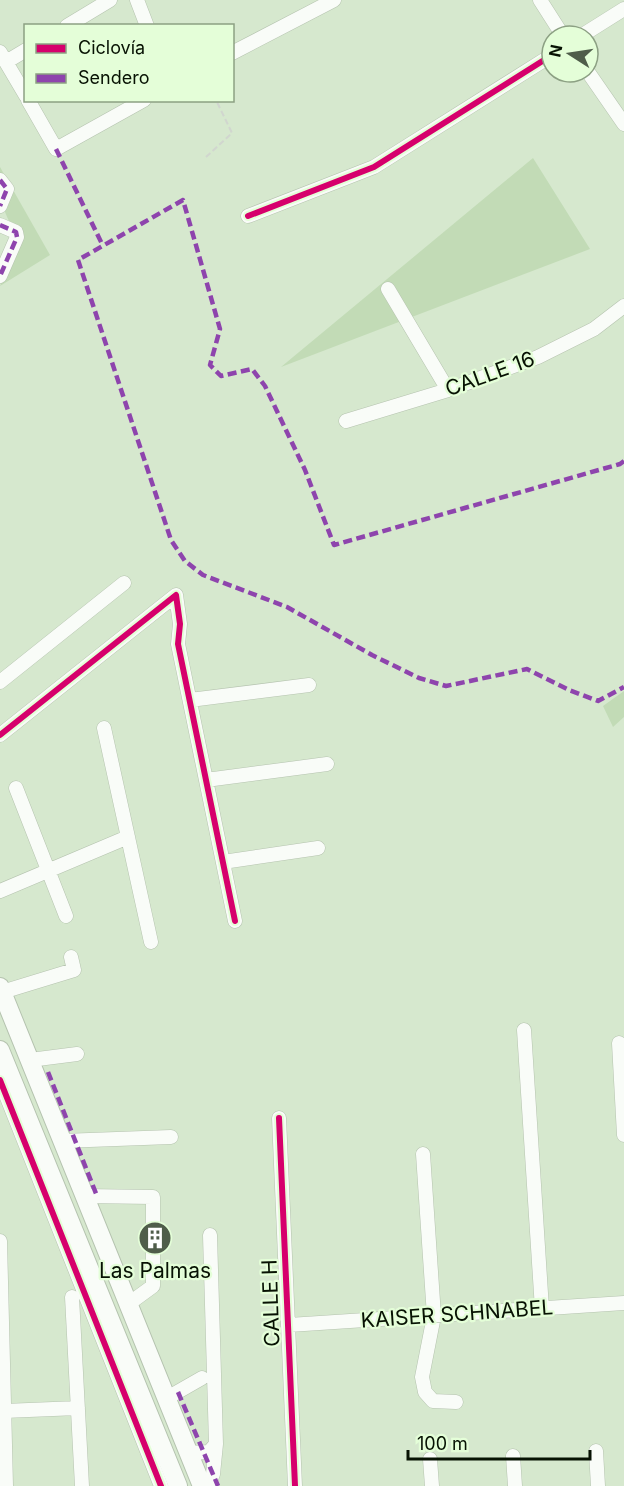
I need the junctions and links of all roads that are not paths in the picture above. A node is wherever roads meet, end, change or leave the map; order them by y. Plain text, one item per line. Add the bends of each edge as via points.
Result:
1 (110, 0) edge
2 (137, 0) edge
3 (334, 0) edge
4 (540, 0) edge
5 (624, 9) edge
6 (70, 24) edge
7 (146, 24) edge
8 (555, 24) edge
9 (600, 24) edge
10 (24, 51) edge
11 (234, 51) edge
12 (3, 57) edge
13 (540, 63) edge
14 (596, 84) edge
15 (24, 93) edge
16 (29, 102) edge
17 (140, 102) edge
18 (624, 124) edge
19 (0, 180) edge
20 (0, 206) edge
21 (248, 216) dead end
22 (0, 225) edge
23 (0, 276) edge
24 (388, 289) dead end
25 (624, 306) edge
26 (448, 390) junction
27 (346, 421) dead end
28 (124, 583) dead end
29 (0, 682) edge
30 (309, 684) dead end
31 (190, 700) junction
32 (104, 728) dead end
33 (0, 735) edge
34 (327, 764) dead end
35 (206, 780) junction
36 (15, 788) dead end
37 (128, 837) junction
38 (318, 848) dead end
39 (223, 861) junction
40 (48, 871) junction
41 (0, 891) edge
42 (66, 916) dead end
43 (235, 921) dead end
44 (151, 942) dead end
45 (71, 957) dead end
46 (1, 989) edge
47 (524, 1030) dead end
48 (619, 1043) dead end
49 (0, 1050) edge
50 (77, 1054) dead end
51 (30, 1060) junction
52 (0, 1080) edge
53 (279, 1118) dead end
54 (624, 1135) edge
55 (171, 1137) dead end
56 (62, 1141) junction
57 (423, 1154) dead end
58 (84, 1196) junction
59 (210, 1235) dead end
60 (0, 1240) edge
61 (72, 1297) dead end
62 (624, 1303) edge
63 (127, 1305) junction
64 (542, 1309) junction
65 (434, 1316) junction
66 (101, 1319) junction
67 (289, 1325) junction
68 (74, 1333) junction
69 (202, 1378) dead end
70 (167, 1398) junction
71 (456, 1402) dead end
72 (78, 1408) junction
73 (4, 1411) junction
74 (216, 1444) junction
75 (596, 1451) dead end
76 (189, 1453) junction
77 (513, 1456) dead end
78 (430, 1459) dead end
79 (6, 1486) edge
80 (81, 1486) edge
81 (161, 1486) edge
82 (177, 1486) edge
83 (202, 1486) edge
84 (208, 1486) edge
85 (295, 1486) edge
86 (432, 1486) edge
87 (515, 1486) edge
88 (598, 1486) edge

1 - 6 street
2 - 7 street
3 - 11 street
4 - 8 street
5 - 9 street
10 - 12 street
12 - 15 street
13 - 21 street via 374,167
14 - 18 street
16 - 17 street via 56,149
19 - 20 street via 7,189
22 - 23 street via 16,232 17,237
24 - 26 street
25 - 26 street, CALLE 16 via 594,329 538,357
26 - 27 street, CALLE 16
28 - 29 street
30 - 31 street
31 - 33 street via 178,644 176,595
31 - 35 street
32 - 37 street
34 - 35 street
35 - 39 street
36 - 40 street
37 - 40 street
37 - 44 street
38 - 39 street
39 - 43 street
40 - 41 street
40 - 42 street
45 - 46 street via 74,970
46 - 51 main road
47 - 64 street
48 - 54 street
49 - 66 main road
50 - 51 street
51 - 56 main road
52 - 66 street
53 - 67 street, CALLE H
55 - 56 street
56 - 58 main road
57 - 65 street
58 - 63 main road
58 - 63 street via 153,1197 153,1286
59 - 74 street
60 - 73 street
61 - 68 street
62 - 64 street, KAISER SCHNABEL
63 - 70 main road
64 - 65 street, KAISER SCHNABEL
65 - 67 street, KAISER SCHNABEL
65 - 71 street via 422,1377 425,1392 433,1401
66 - 68 street
66 - 81 street
66 - 82 main road
67 - 85 street, CALLE H
68 - 72 street
69 - 70 street
70 - 76 main road
72 - 73 street
72 - 80 street
73 - 79 street
74 - 76 street via 209,1452
74 - 84 street
75 - 88 street
76 - 83 main road
77 - 87 street
78 - 86 street

